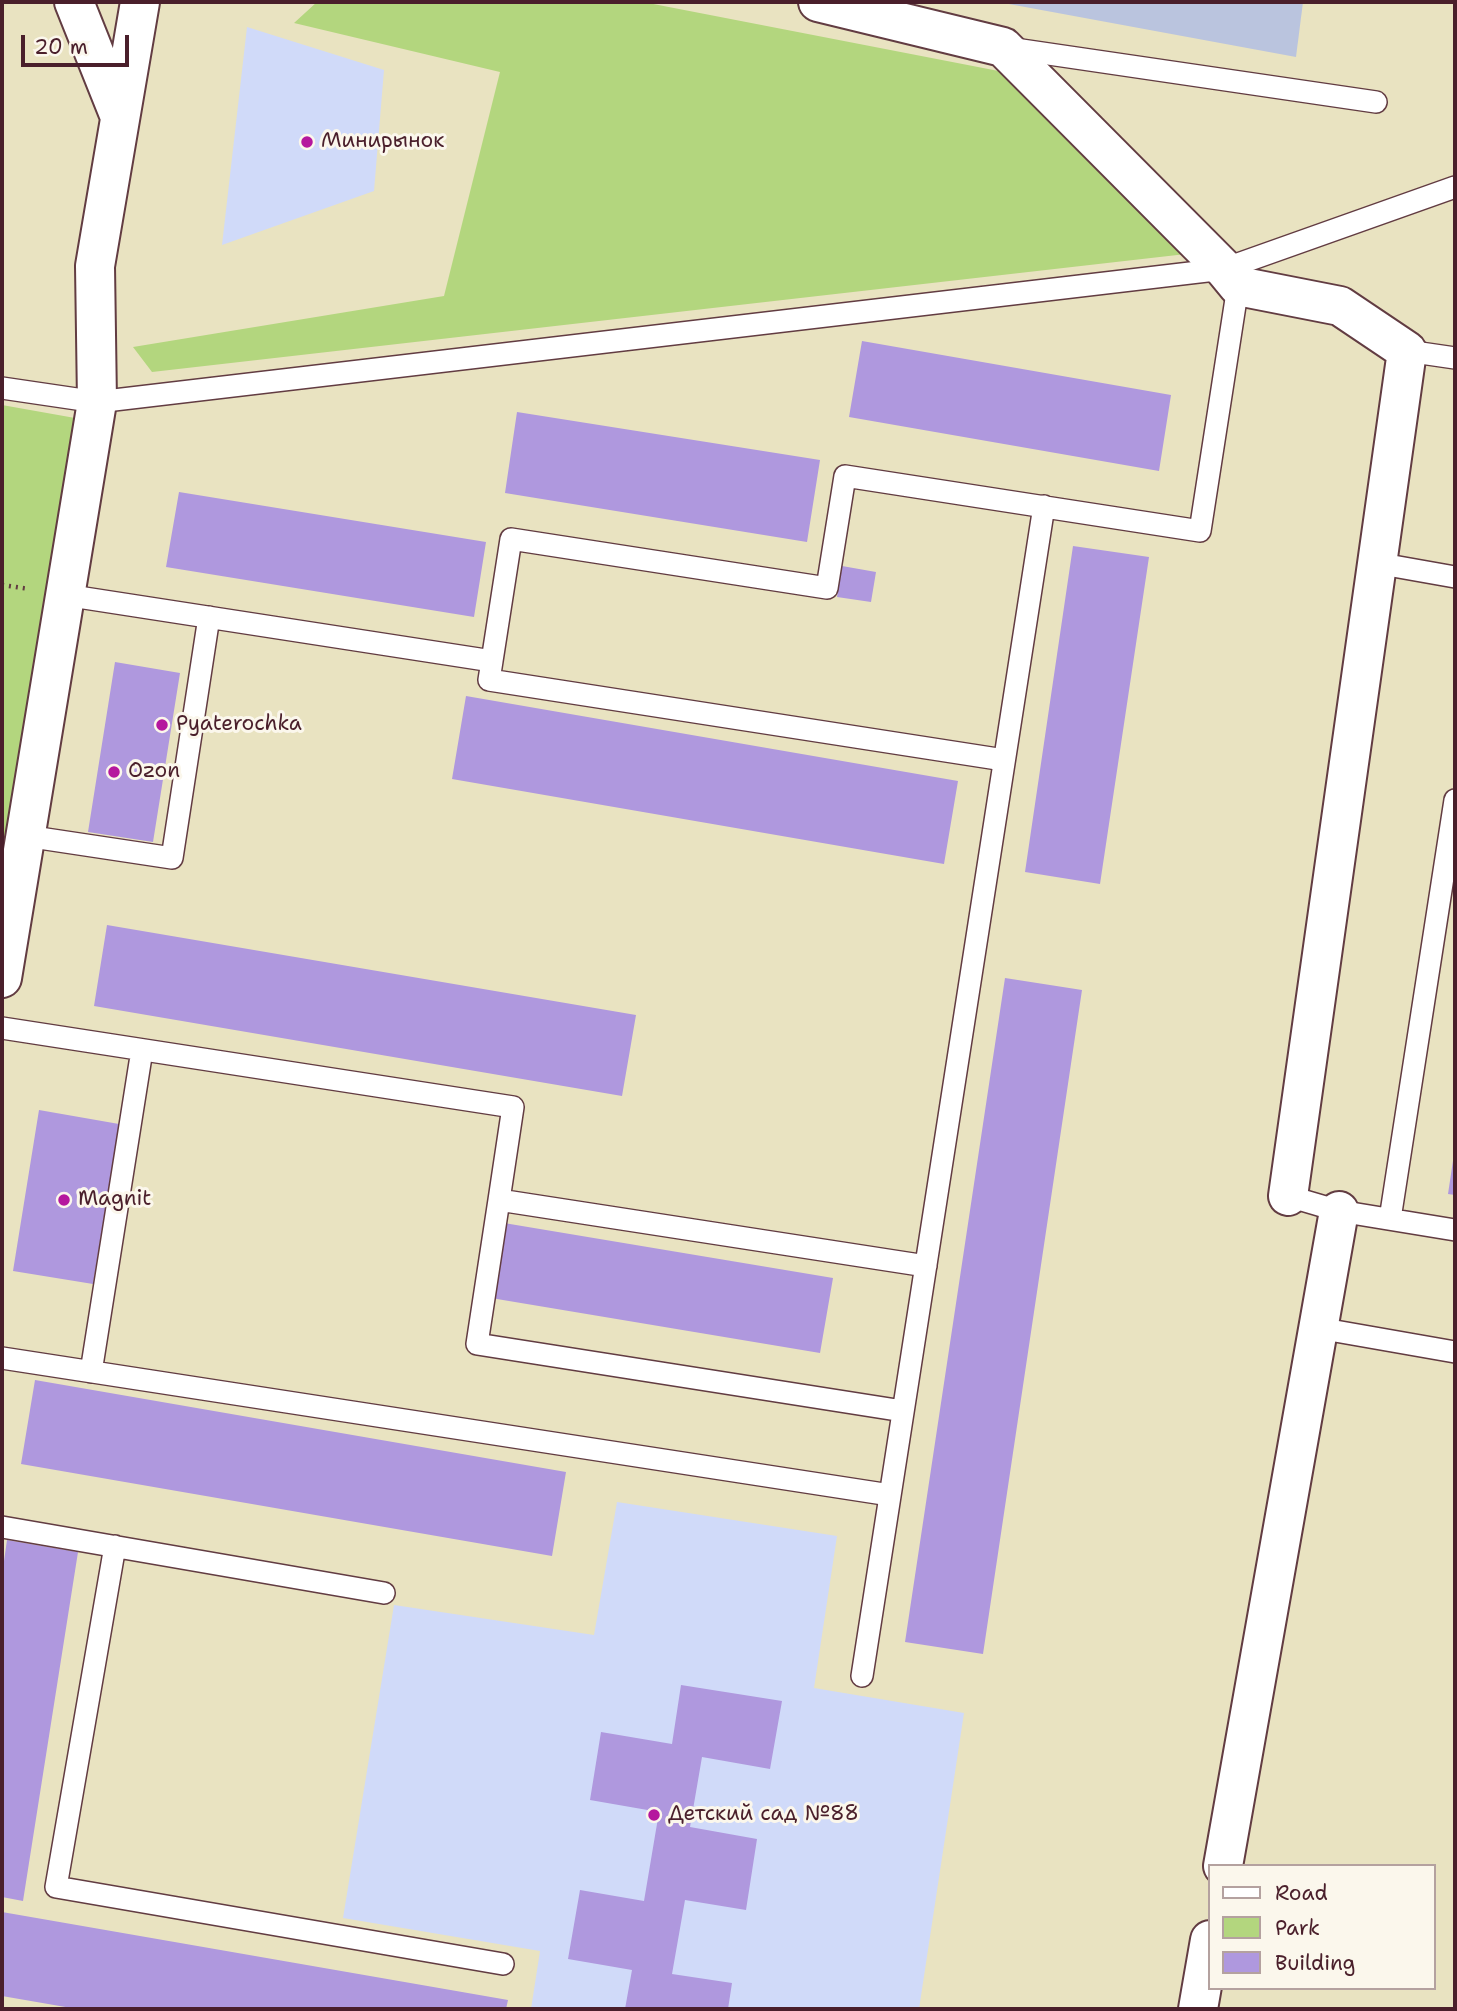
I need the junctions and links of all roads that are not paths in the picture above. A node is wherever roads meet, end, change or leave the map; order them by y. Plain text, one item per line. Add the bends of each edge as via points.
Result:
1 (74, 2) edge
2 (140, 2) edge
3 (818, 2) edge
4 (1003, 47) junction
5 (1376, 102) dead end
6 (120, 118) junction
7 (1455, 187) edge
8 (1231, 278) junction
9 (1407, 351) junction
10 (1455, 358) edge
11 (2, 388) edge
12 (97, 402) junction
13 (1044, 506) junction
14 (1376, 563) junction
15 (1455, 577) edge
16 (65, 595) junction
17 (209, 617) junction
18 (492, 661) junction
19 (1004, 760) junction
20 (1455, 800) edge
21 (26, 836) junction
22 (2, 978) edge
23 (2, 1028) edge
24 (142, 1050) junction
25 (1287, 1196) joint
26 (499, 1200) junction
27 (1339, 1211) junction
28 (1390, 1219) junction
29 (1455, 1230) edge
30 (926, 1266) junction
31 (1318, 1328) junction
32 (1455, 1352) edge
33 (2, 1358) edge
34 (91, 1371) junction
35 (904, 1411) junction
36 (890, 1495) junction
37 (2, 1527) edge
38 (114, 1546) junction
39 (384, 1593) dead end
40 (862, 1676) dead end
41 (1223, 1864) edge
42 (1208, 1952) edge
43 (503, 1964) dead end
44 (1198, 2009) edge

1 - 6 street
2 - 6 street
3 - 4 street
4 - 5 lane
4 - 8 street
6 - 12 street via 94,266
7 - 8 lane
8 - 9 street via 1340,306
8 - 12 lane
8 - 13 lane via 1200,531
9 - 10 lane
9 - 14 street
11 - 12 lane
12 - 16 street
13 - 18 lane via 845,475 827,588 511,539
13 - 19 lane
14 - 15 lane
14 - 25 street
16 - 17 lane
16 - 21 street
17 - 18 lane
17 - 21 lane via 172,858
18 - 19 lane via 489,680
19 - 30 lane
20 - 28 lane
21 - 22 street
23 - 24 lane
24 - 26 lane via 513,1107
24 - 34 lane
25 - 27 lane
26 - 30 lane
26 - 35 lane via 477,1344
27 - 28 lane
27 - 31 street
28 - 29 lane
30 - 35 lane
31 - 32 lane
31 - 41 street
33 - 34 lane
34 - 36 lane
35 - 36 lane
36 - 40 lane
37 - 38 lane
38 - 39 lane
38 - 43 lane via 56,1886
42 - 44 street

